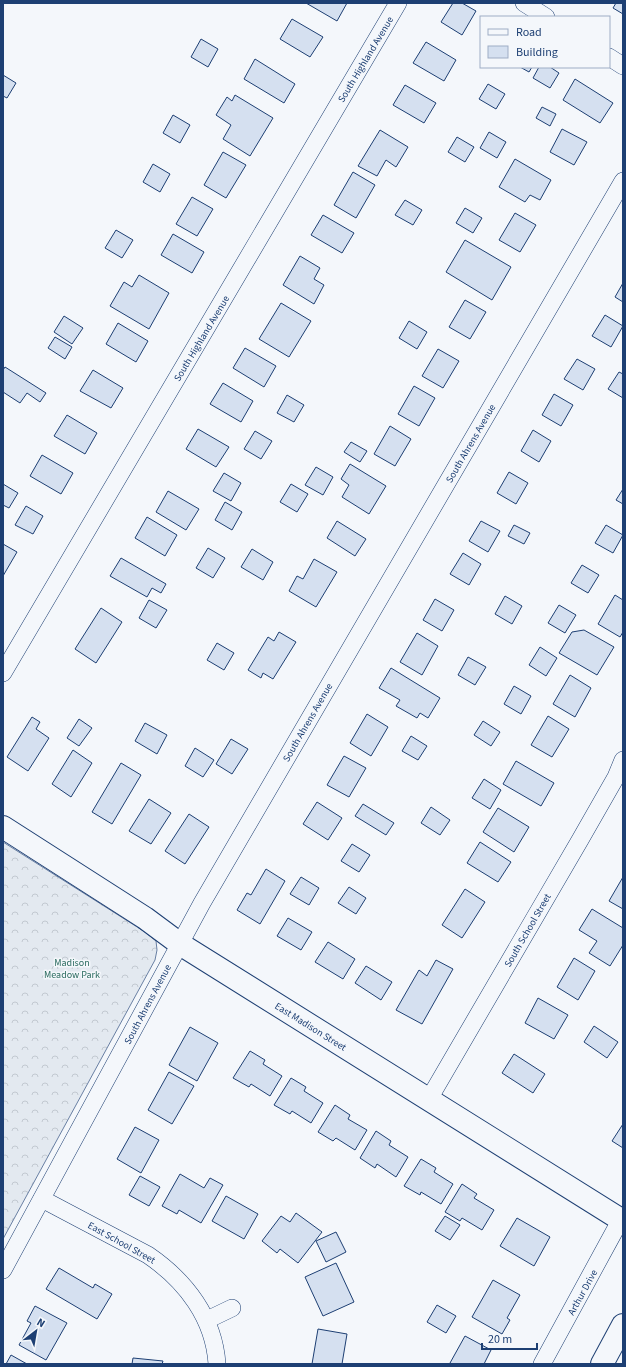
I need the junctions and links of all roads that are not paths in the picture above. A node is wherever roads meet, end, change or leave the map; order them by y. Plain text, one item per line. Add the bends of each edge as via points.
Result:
1 (398, 3) edge
2 (524, 3) edge
3 (544, 16) edge
4 (610, 58) edge
5 (623, 66) edge
6 (623, 181) edge
7 (3, 673) edge
8 (623, 760) edge
9 (3, 827) edge
10 (180, 944) junction
11 (429, 1099) junction
12 (42, 1198) junction
13 (622, 1220) edge
14 (3, 1270) edge
15 (232, 1308) dead end
16 (207, 1320) junction
17 (623, 1325) edge
18 (218, 1364) edge
19 (542, 1364) edge
20 (602, 1364) edge

1 - 7 street, South Highland Avenue
2 - 3 street
4 - 5 street
6 - 10 street, South Ahrens Avenue
8 - 11 street, South School Street via 580,840
9 - 10 street, East Madison Street via 145,918
10 - 11 street, East Madison Street
10 - 12 street, South Ahrens Avenue
11 - 13 street, East Madison Street
12 - 14 street, South Ahrens Avenue
12 - 16 street, East School Street via 159,1262 186,1288
13 - 19 street, Arthur Drive
15 - 16 street
16 - 18 street, East School Street via 216,1347
17 - 20 street

